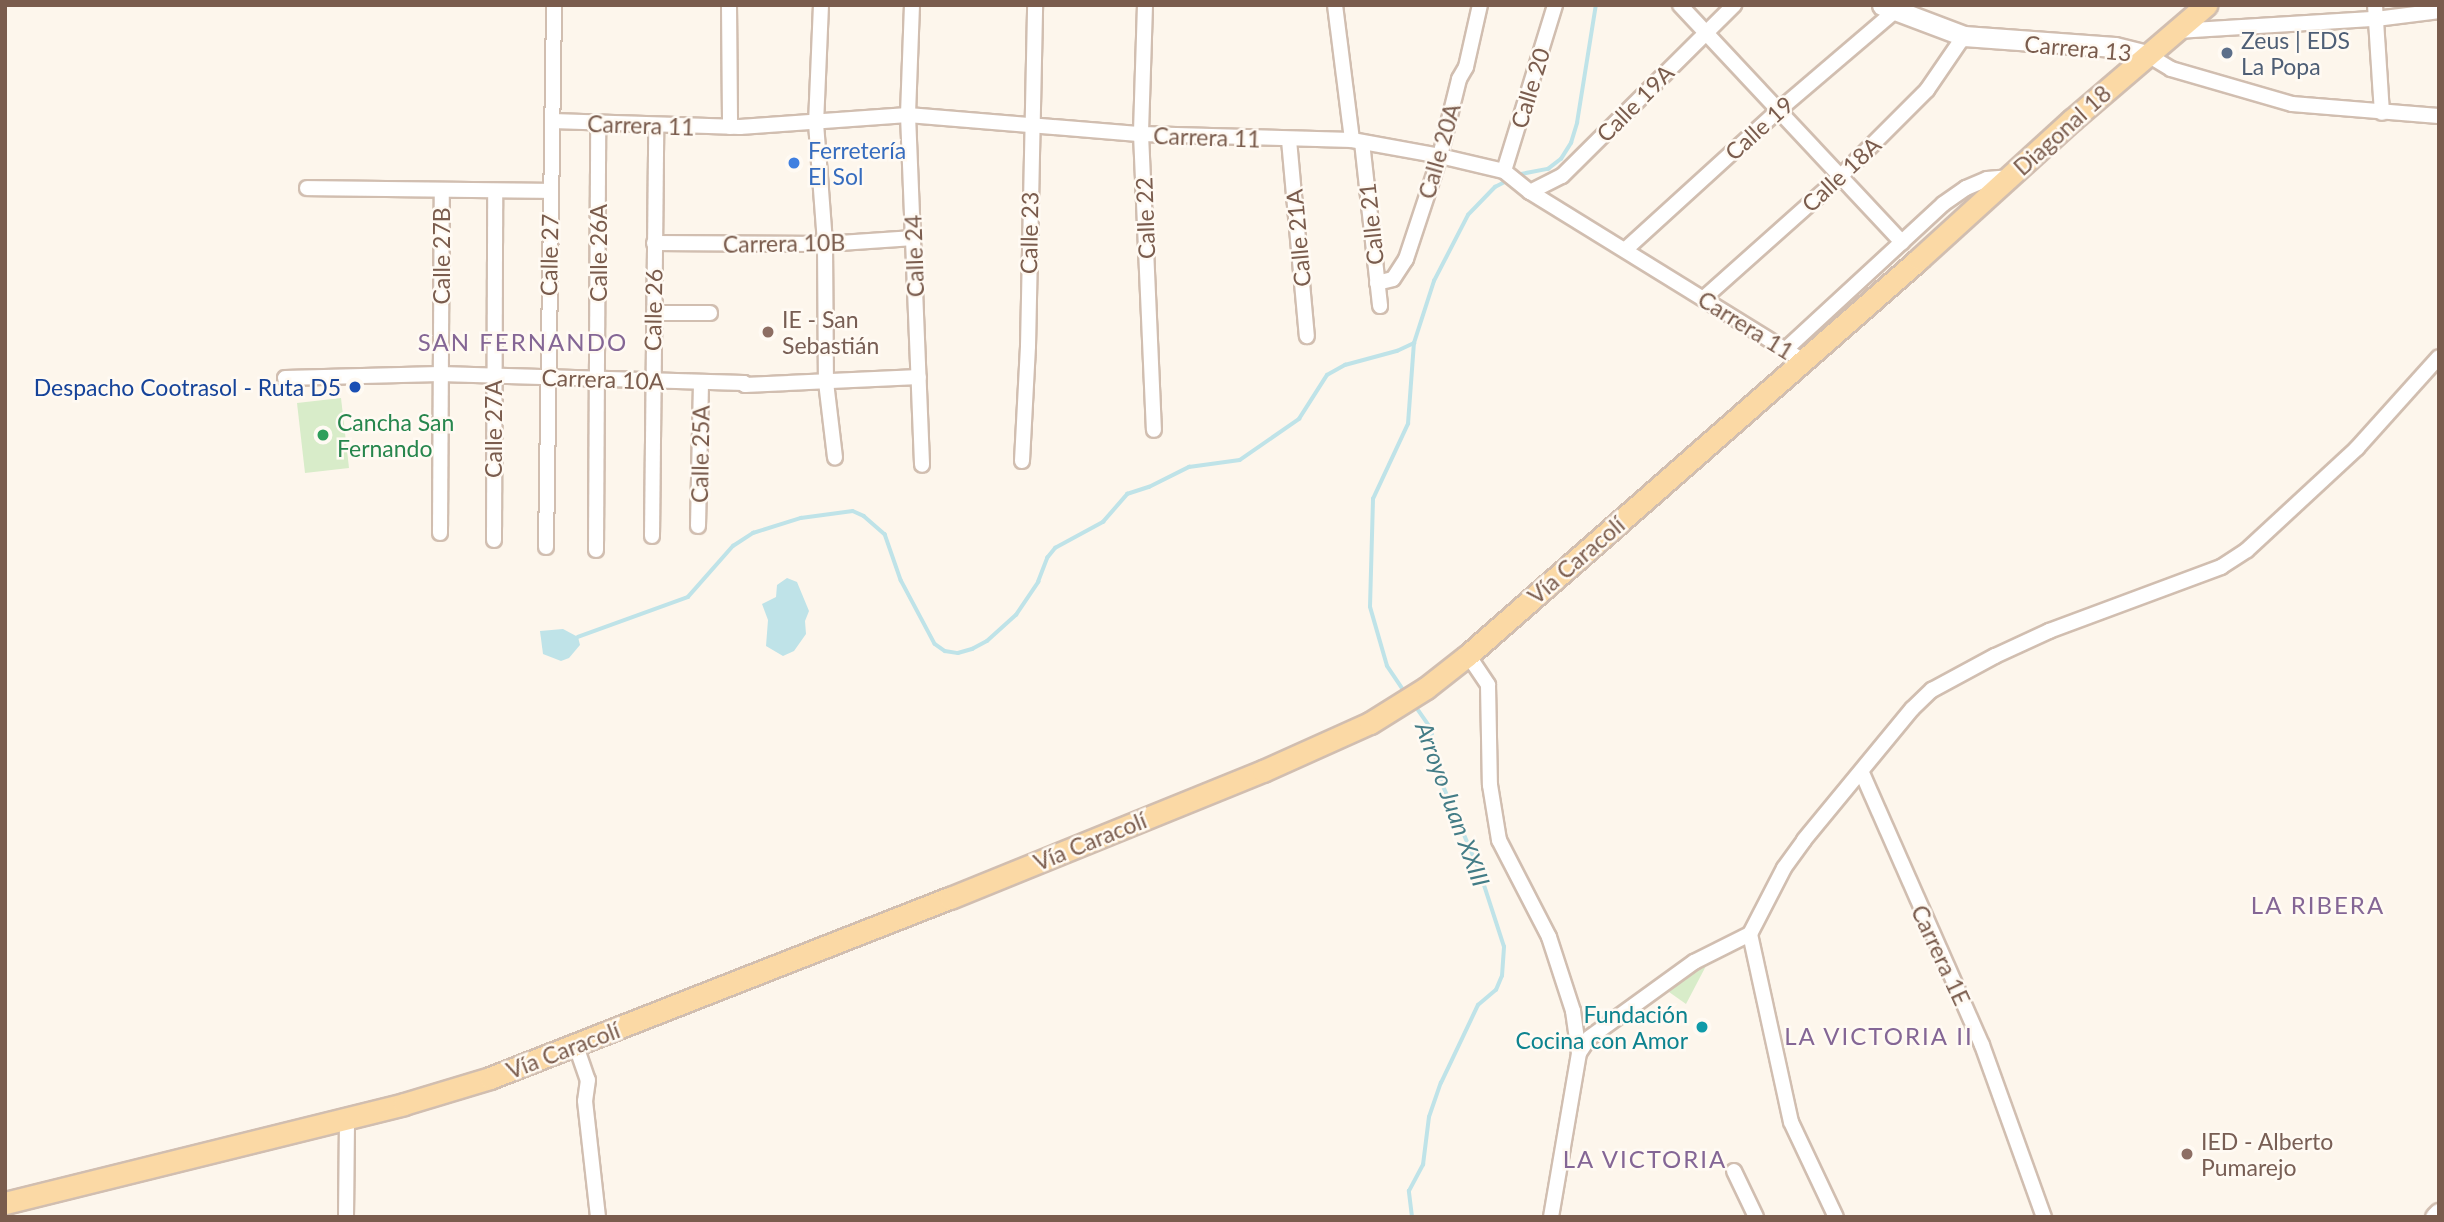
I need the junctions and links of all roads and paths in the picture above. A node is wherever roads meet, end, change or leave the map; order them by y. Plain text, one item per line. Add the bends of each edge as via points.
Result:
1 (554, 5) edge
2 (729, 5) edge
3 (821, 5) edge
4 (912, 5) edge
5 (1035, 5) edge
6 (1145, 5) edge
7 (1335, 5) edge
8 (1480, 5) edge
9 (1555, 5) edge
10 (1680, 5) edge
11 (1734, 5) edge
12 (2206, 5) edge
13 (1889, 8) edge
14 (2439, 11) edge
15 (2375, 12) edge
16 (2177, 31) junction
17 (1705, 32) junction
18 (1964, 36) junction
19 (2148, 55) junction
20 (1779, 110) junction
21 (2382, 113) junction
22 (908, 115) junction
23 (2439, 116) edge
24 (552, 121) junction
25 (816, 123) junction
26 (1030, 124) junction
27 (598, 125) junction
28 (656, 125) junction
29 (730, 127) junction
30 (1141, 134) junction
31 (1289, 139) junction
32 (1357, 141) junction
33 (1440, 156) junction
34 (1508, 175) junction
35 (1841, 176) junction
36 (2010, 177) junction
37 (307, 188) dead end
38 (442, 190) junction
39 (495, 191) junction
40 (551, 191) junction
41 (1531, 192) junction
42 (914, 238) junction
43 (1902, 242) junction
44 (654, 243) junction
45 (825, 244) junction
46 (1626, 249) junction
47 (1377, 283) junction
48 (1704, 298) junction
49 (1380, 306) dead end
50 (654, 313) junction
51 (710, 313) dead end
52 (1307, 336) dead end
53 (1795, 356) junction
54 (2439, 357) edge
55 (440, 374) junction
56 (493, 375) junction
57 (547, 377) junction
58 (919, 377) junction
59 (285, 378) dead end
60 (597, 379) junction
61 (652, 380) junction
62 (701, 382) junction
63 (826, 382) junction
64 (1154, 430) dead end
65 (835, 457) dead end
66 (1022, 461) dead end
67 (922, 464) dead end
68 (698, 526) dead end
69 (440, 533) dead end
70 (652, 536) dead end
71 (494, 540) dead end
72 (546, 547) dead end
73 (596, 550) dead end
74 (1468, 655) junction
75 (1861, 773) junction
76 (1750, 934) junction
77 (576, 1046) junction
78 (1579, 1053) junction
79 (347, 1118) junction
80 (1734, 1171) dead end
81 (5, 1203) edge
82 (2439, 1213) edge
83 (346, 1217) edge
84 (598, 1217) edge
85 (1551, 1217) edge
86 (1756, 1217) edge
87 (1836, 1217) edge
88 (2044, 1217) edge
89 (2435, 1217) edge

1 - 24 street, Calle 27
2 - 29 street
3 - 25 street
4 - 22 street, Calle 24
5 - 26 street, Calle 23
6 - 30 street, Calle 22
7 - 32 street, Calle 21
8 - 33 street, Calle 20A
9 - 34 street, Calle 20
10 - 17 street
11 - 17 street, Calle 19A
12 - 16 main road, Diagonal 18
13 - 18 street, Carrera 13
13 - 20 street, Calle 19
14 - 15 street
15 - 16 street
15 - 21 street
16 - 19 main road, Diagonal 18
17 - 20 street
17 - 41 street, Calle 19A via 1562,176
18 - 19 street, Carrera 13 via 2115,47
18 - 35 street, Calle 18A via 1927,90
19 - 21 street, Carrera 13 via 2171,69 2292,104
19 - 36 main road, Diagonal 18
20 - 35 street
20 - 46 street, Calle 19
21 - 23 street, Carrera 13
22 - 25 street, Carrera 11
22 - 26 street, Carrera 11
22 - 42 street, Calle 24
24 - 27 street, Carrera 11
24 - 40 street, Calle 27
25 - 29 street, Carrera 11
25 - 45 street
26 - 30 street, Carrera 11
26 - 66 street, Calle 23
27 - 28 street, Carrera 11
27 - 60 street, Calle 26A
28 - 29 street, Carrera 11
28 - 44 street, Calle 26
30 - 31 street, Carrera 11
30 - 64 street, Calle 22
31 - 32 street, Carrera 11
31 - 52 street, Calle 21A
32 - 33 street, Carrera 11
32 - 47 street, Calle 21
33 - 34 street, Carrera 11
33 - 47 street, Calle 20A via 1405,259 1393,279
34 - 41 street, Carrera 11
35 - 43 street
35 - 48 street, Calle 18A
36 - 43 street, Diagonal 18 via 1987,179 1966,188
36 - 53 main road, Vía Caracolí
37 - 38 street
38 - 39 street
38 - 55 street, Calle 27B
39 - 40 street
39 - 56 street, Calle 27A
40 - 57 street, Calle 27
41 - 46 street, Carrera 11
42 - 45 street, Carrera 10B
42 - 58 street, Calle 24
43 - 53 street, Diagonal 18
44 - 45 street, Carrera 10B
44 - 50 street, Calle 26
45 - 63 street
46 - 48 street, Carrera 11
47 - 49 street, Calle 21
48 - 53 street, Carrera 11
50 - 51 street
50 - 61 street, Calle 26
53 - 74 main road, Vía Caracolí
54 - 75 street via 2357,448 2247,550 2221,567 2049,631 1932,690
55 - 56 street, Carrera 10A
55 - 59 street, Carrera 10A
55 - 69 street, Calle 27B
56 - 57 street, Carrera 10A
56 - 71 street, Calle 27A
57 - 60 street, Carrera 10A
57 - 72 street, Calle 27
58 - 63 street, Carrera 10A
58 - 67 street, Calle 24
60 - 61 street, Carrera 10A
60 - 73 street, Calle 26A
61 - 62 street, Carrera 10A
61 - 70 street, Calle 26
62 - 63 street, Carrera 10A
62 - 68 street, Calle 25A
63 - 65 street
74 - 77 main road, Vía Caracolí via 1370,723 1263,771
74 - 78 street via 1488,685 1490,785 1499,840 1549,937 1573,1011
75 - 76 street via 1784,868
75 - 88 street, Carrera 1E via 1982,1045
76 - 78 street via 1693,962 1589,1038
76 - 87 street via 1791,1122
77 - 79 main road, Vía Caracolí via 490,1077
77 - 84 street via 587,1080 585,1101
78 - 85 street
79 - 81 main road, Vía Caracolí
79 - 83 street
80 - 86 street
82 - 89 street

